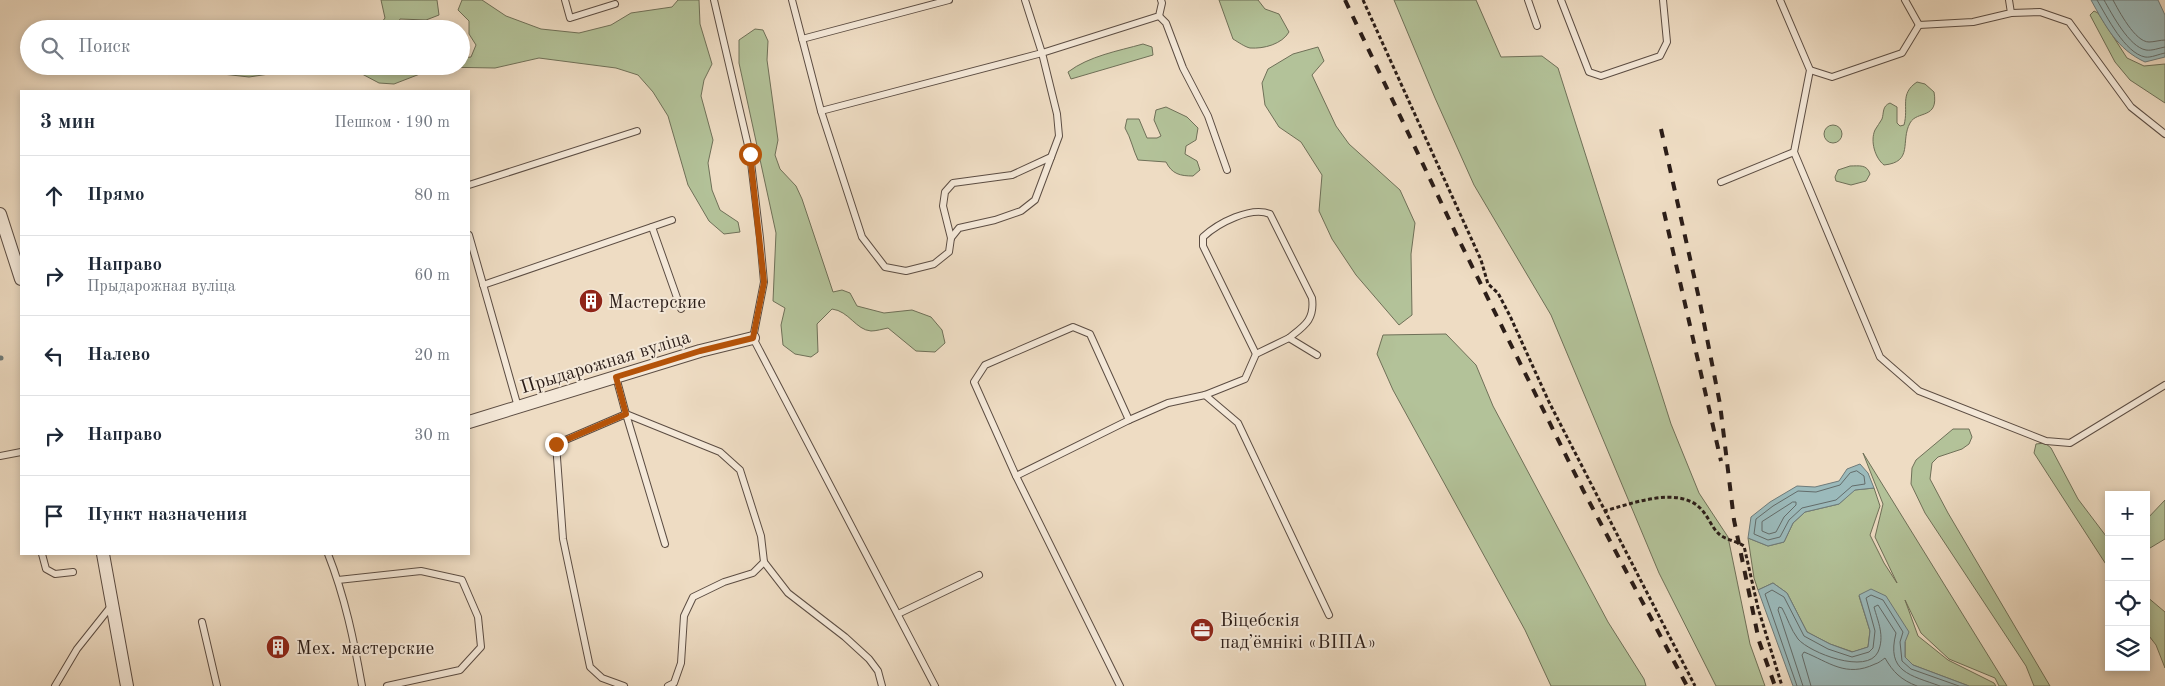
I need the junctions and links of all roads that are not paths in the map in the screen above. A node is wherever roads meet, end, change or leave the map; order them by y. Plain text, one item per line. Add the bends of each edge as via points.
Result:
1 (565, 0) edge
2 (714, 0) edge
3 (792, 0) edge
4 (949, 0) edge
5 (1025, 0) edge
6 (1161, 0) edge
7 (1528, 0) edge
8 (1561, 0) edge
9 (1663, 0) edge
10 (1780, 0) edge
11 (1905, 0) edge
12 (2010, 0) edge
13 (616, 4) dead end
14 (2011, 13) junction
15 (1158, 16) junction
16 (1919, 25) junction
17 (1537, 26) dead end
18 (802, 39) junction
19 (1042, 53) junction
20 (1810, 70) junction
21 (821, 111) junction
22 (637, 131) dead end
23 (2165, 134) edge
24 (1794, 152) junction
25 (1051, 157) junction
26 (1226, 170) dead end
27 (1721, 182) dead end
28 (470, 185) edge
29 (0, 214) edge
30 (672, 220) dead end
31 (652, 227) junction
32 (951, 238) junction
33 (470, 239) edge
34 (20, 276) edge
35 (483, 285) junction
36 (681, 310) dead end
37 (753, 338) junction
38 (1289, 338) junction
39 (1256, 354) junction
40 (1318, 355) dead end
41 (616, 377) junction
42 (2165, 385) edge
43 (1206, 395) junction
44 (519, 408) junction
45 (626, 414) junction
46 (1129, 420) junction
47 (470, 422) edge
48 (20, 452) edge
49 (0, 456) edge
50 (1016, 476) junction
51 (665, 544) dead end
52 (42, 555) edge
53 (103, 555) edge
54 (328, 555) edge
55 (764, 562) junction
56 (73, 572) dead end
57 (979, 575) dead end
58 (338, 580) junction
59 (112, 604) junction
60 (898, 614) junction
61 (1329, 615) dead end
62 (202, 622) dead end
63 (55, 686) edge
64 (127, 686) edge
65 (217, 686) edge
66 (362, 686) edge
67 (386, 686) edge
68 (624, 686) edge
69 (668, 686) edge
70 (882, 686) edge
71 (934, 686) edge
72 (1120, 686) edge

1 - 13 lane via 570,18
2 - 37 lane via 750,154 758,219 764,282
3 - 18 lane
4 - 18 lane
5 - 19 lane
6 - 15 lane
7 - 17 lane
8 - 9 lane via 1589,72 1601,76 1660,56 1667,42
10 - 20 lane
11 - 16 lane
12 - 14 lane
14 - 16 lane via 1973,22
14 - 23 lane via 2040,12 2069,22 2131,107
15 - 19 lane
15 - 26 lane via 1166,23 1183,68 1208,116
16 - 20 lane via 1902,53 1832,77
18 - 21 lane
19 - 21 lane
19 - 25 lane via 1059,136
20 - 24 lane
21 - 32 lane via 862,237 885,266 906,271 934,264 950,252
22 - 28 lane
24 - 27 lane
24 - 42 lane via 1880,357 1919,391 2046,441 2070,443
25 - 32 lane via 1035,200 1021,211 959,228
25 - 32 lane via 1012,174 953,183 945,192 943,206
29 - 34 street
30 - 31 lane
31 - 35 lane
31 - 36 lane
33 - 35 lane
35 - 44 lane
37 - 41 street, Прыдарожная вуліца
37 - 60 lane
38 - 39 lane
38 - 39 lane via 1308,322 1312,298 1270,214 1262,210 1251,211 1210,230 1203,237 1203,246
38 - 40 lane
39 - 43 lane via 1245,379
41 - 44 street, Прыдарожная вуліца
41 - 45 lane
43 - 46 lane via 1168,403
43 - 61 lane via 1238,423
44 - 47 street, Прыдарожная вуліца
45 - 51 lane
45 - 55 lane via 720,452 740,470 761,536
45 - 68 lane via 556,444 563,539 590,667 602,678
46 - 50 lane
46 - 50 lane via 1090,334 1073,327 985,365 974,382
48 - 49 lane
50 - 72 lane
52 - 56 lane via 46,569 55,574
53 - 59 street
54 - 58 lane
55 - 69 lane via 753,573 693,597 684,616 681,663 674,683
55 - 70 lane via 788,593 870,659
57 - 60 lane
58 - 66 lane
58 - 67 lane via 421,570 462,580 478,618 480,647 460,670
59 - 63 lane via 77,649
59 - 64 street
60 - 71 lane
62 - 65 lane

